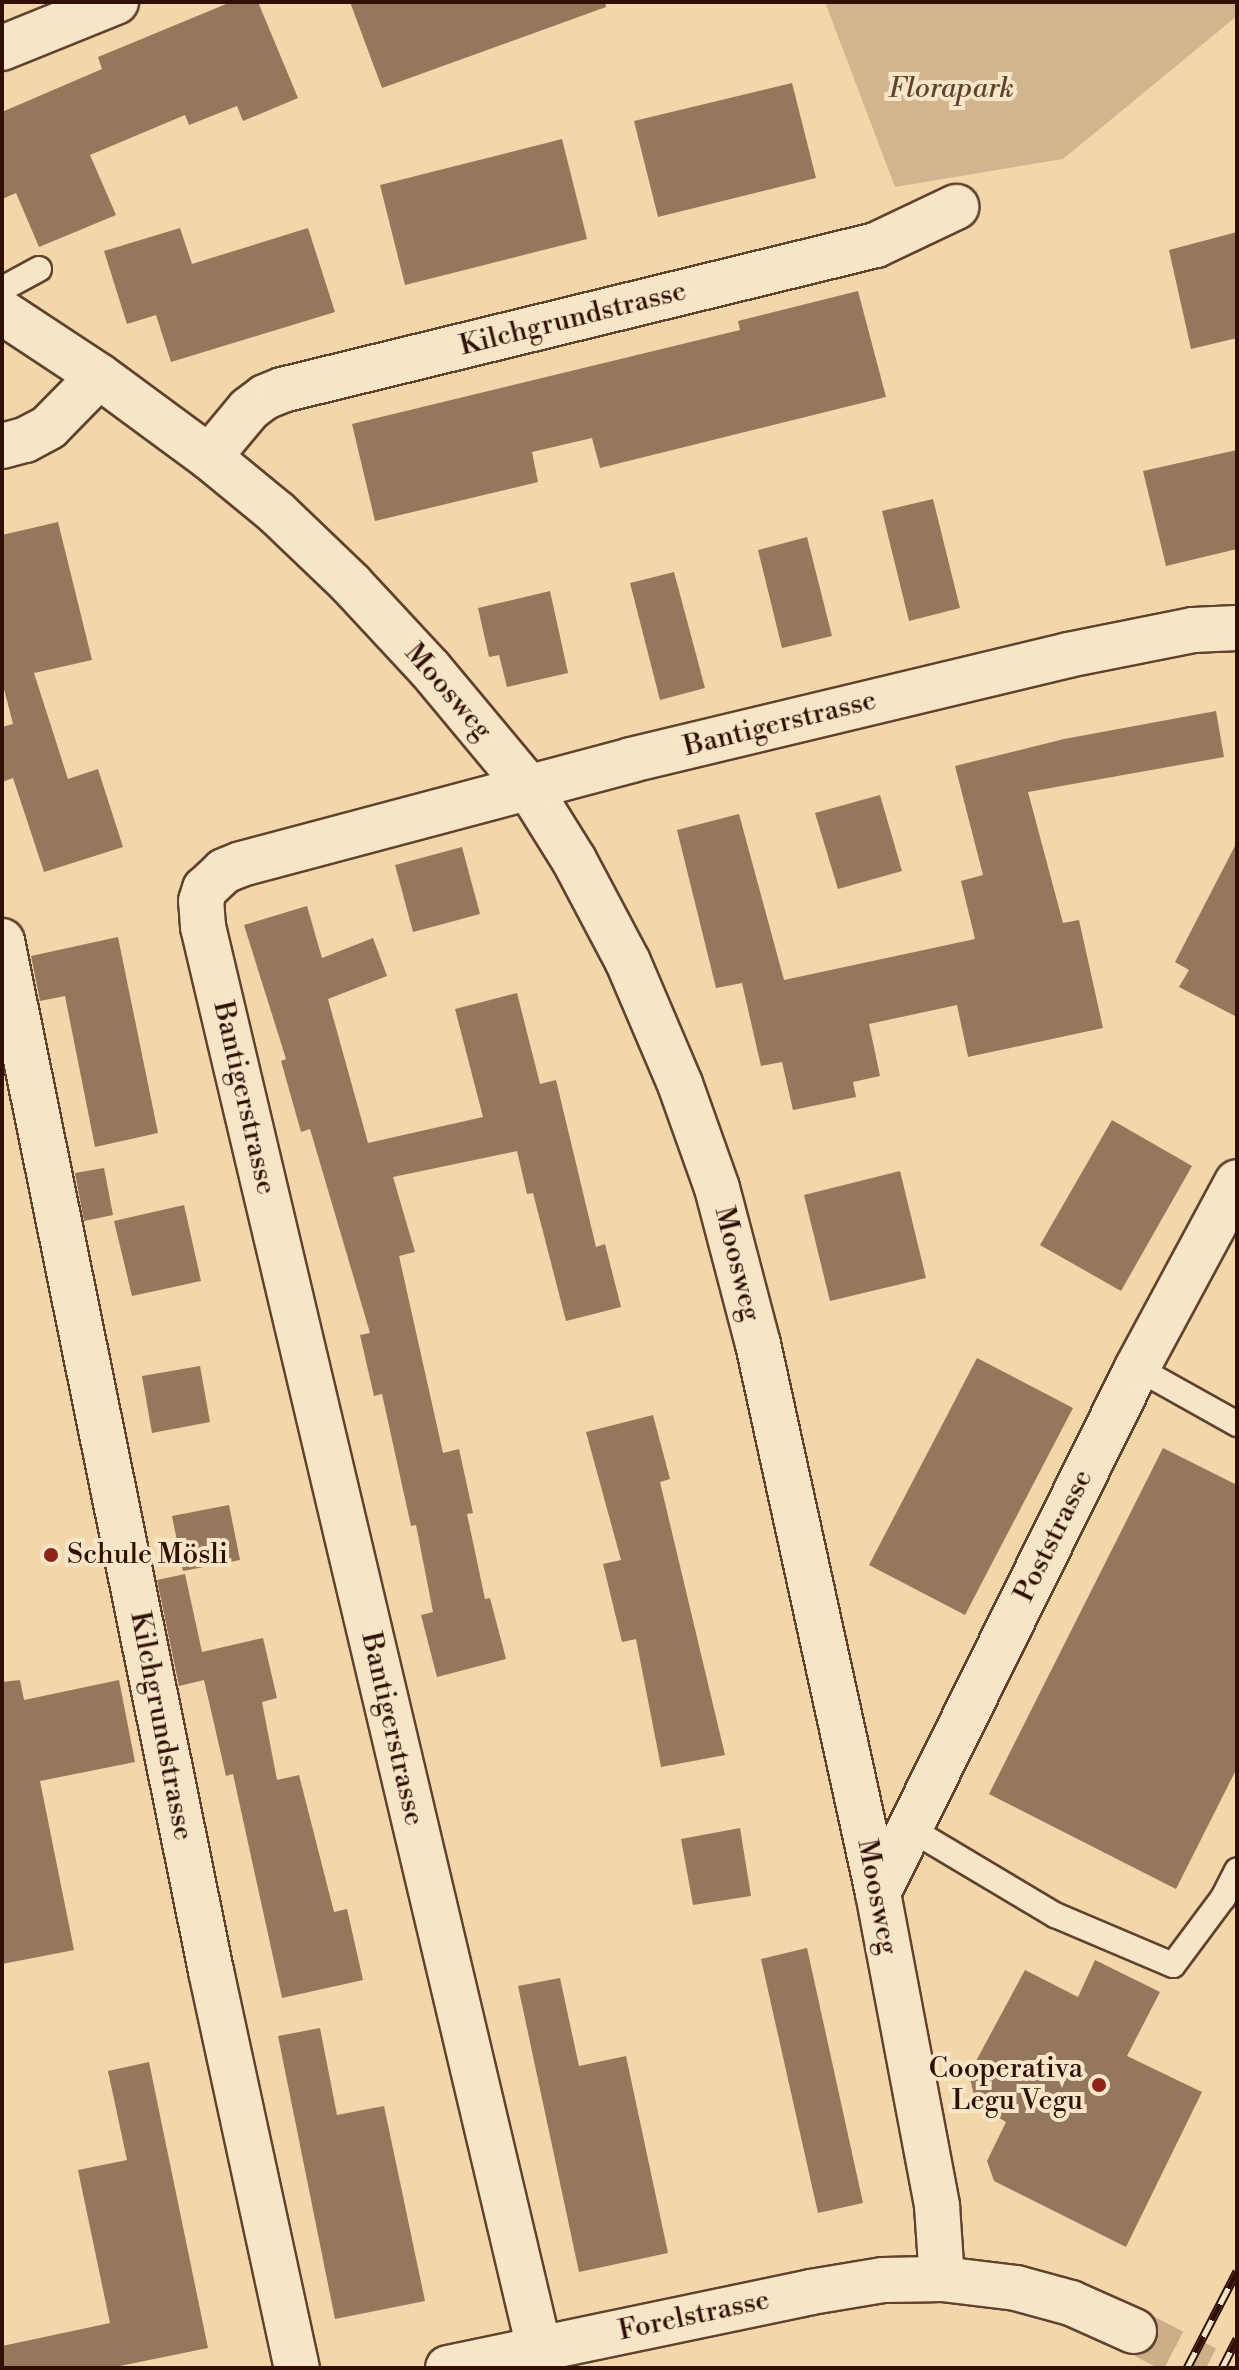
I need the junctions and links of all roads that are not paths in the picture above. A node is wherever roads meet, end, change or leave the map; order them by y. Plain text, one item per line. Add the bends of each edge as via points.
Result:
1 (116, 2) edge
2 (2, 48) edge
3 (956, 207) dead end
4 (39, 269) dead end
5 (2, 289) edge
6 (2, 312) edge
7 (99, 376) junction
8 (2, 446) edge
9 (209, 457) junction
10 (1237, 628) edge
11 (529, 788) junction
12 (2, 941) edge
13 (1237, 1182) edge
14 (1137, 1368) junction
15 (1237, 1424) edge
16 (909, 1828) junction
17 (1237, 1870) edge
18 (878, 1893) junction
19 (942, 2279) junction
20 (1134, 2331) tunnel mouth
21 (539, 2348) junction
22 (297, 2368) edge
23 (448, 2368) edge

1 - 2 street
3 - 9 street, Kilchgrundstrasse via 876,245 282,390 249,409
4 - 5 lane
6 - 7 street, Moosweg
7 - 8 street via 49,427
7 - 9 street, Moosweg
9 - 11 street, Moosweg via 351,584
10 - 11 street, Bantigerstrasse via 1193,630 1068,655
11 - 18 street, Moosweg via 628,962 717,1188 780,1442
11 - 21 street, Bantigerstrasse via 241,864 213,879 205,889 201,912
12 - 22 street, Kilchgrundstrasse
13 - 14 street, Poststrasse
14 - 15 lane
14 - 16 street, Poststrasse
16 - 17 lane via 1055,1915 1173,1965 1223,1898
16 - 18 street, Poststrasse
18 - 19 street, Moosweg via 937,2206
19 - 20 street via 1016,2288 1071,2303
19 - 21 street, Forelstrasse via 883,2280 811,2292
21 - 23 street, Forelstrasse

